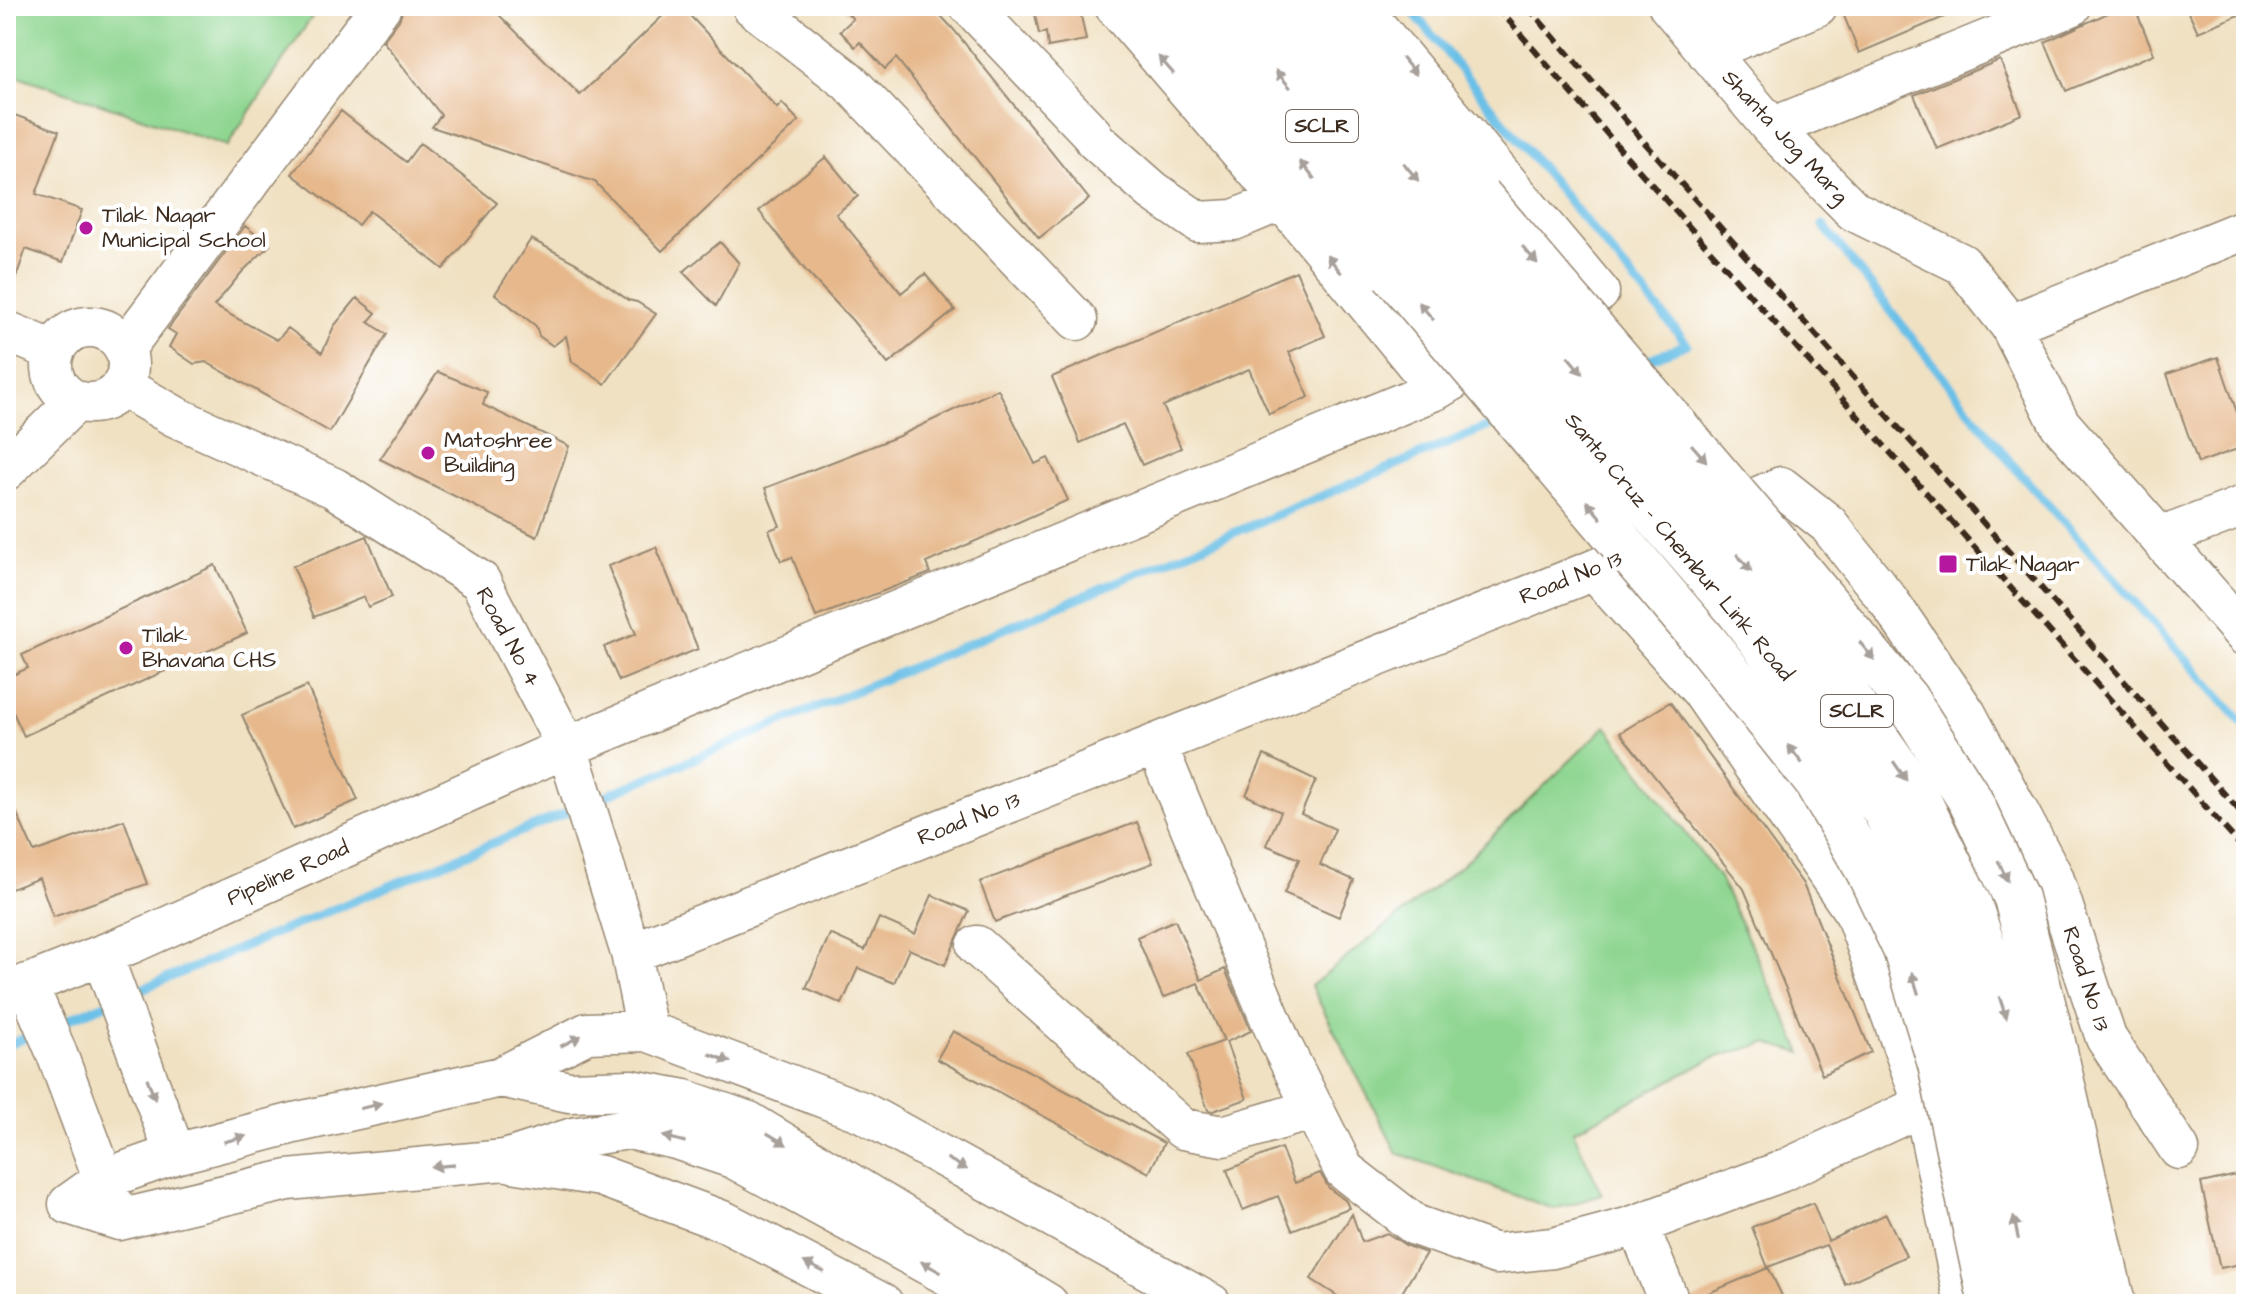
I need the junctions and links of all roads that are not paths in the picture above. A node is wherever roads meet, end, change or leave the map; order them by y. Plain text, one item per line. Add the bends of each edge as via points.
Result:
1 (381, 6) edge
2 (752, 6) edge
3 (970, 6) edge
4 (1115, 6) edge
5 (1168, 6) edge
6 (1221, 6) edge
7 (1270, 6) edge
8 (1320, 6) edge
9 (1359, 6) edge
10 (1669, 6) edge
11 (1716, 6) edge
12 (1817, 6) edge
13 (2071, 6) edge
14 (1720, 47) junction
15 (1772, 128) junction
16 (1282, 200) junction
17 (2246, 229) edge
18 (1437, 234) junction
19 (1077, 320) dead end
20 (2010, 325) junction
21 (6, 331) edge
22 (54, 351) junction
23 (124, 368) junction
24 (1437, 389) junction
25 (76, 401) junction
26 (6, 470) edge
27 (2246, 505) edge
28 (2160, 538) junction
29 (1594, 570) junction
30 (2246, 636) edge
31 (1156, 744) junction
32 (570, 756) junction
33 (977, 946) dead end
34 (631, 953) junction
35 (115, 990) junction
36 (32, 1011) edge
37 (647, 1031) junction
38 (501, 1077) junction
39 (1924, 1105) junction
40 (1314, 1109) junction
41 (2179, 1149) dead end
42 (175, 1154) junction
43 (505, 1160) junction
44 (104, 1179) junction
45 (119, 1220) junction
46 (1638, 1225) junction
47 (883, 1304) edge
48 (1000, 1304) edge
49 (1048, 1304) edge
50 (1211, 1304) edge
51 (1670, 1304) edge
52 (1965, 1304) edge
53 (1991, 1304) edge
54 (2032, 1304) edge
55 (2069, 1304) edge
56 (2113, 1304) edge

1 - 23 street
2 - 19 street via 848,81
3 - 16 street via 1095,140 1198,222 1234,220
16 -> 4 street
18 -> 5 highway
18 -> 6 highway, Santa Cruz – Chembur Link Road / SCLR
7 -> 18 highway, Santa Cruz – Chembur Link Road / SCLR
8 - 18 highway
9 -> 24 street, Pipeline Road via 1599,292
10 - 14 street, Shanta Jog Marg
11 - 14 street
12 - 14 street
13 - 15 street
14 - 15 street, Shanta Jog Marg
15 - 20 street, Shanta Jog Marg via 1854,211 1962,264
24 -> 16 street
17 - 20 street
53 -> 18 highway, bridge via 1940,1064 1905,949 1867,869 1815,780 1707,644
54 -> 18 highway, Santa Cruz – Chembur Link Road / SCLR, bridge via 1979,1048 1938,919 1885,811 1737,609
18 -> 55 highway, Santa Cruz – Chembur Link Road / SCLR, bridge via 1764,587 1915,793 1970,906 2013,1039
18 -> 56 highway, bridge via 1792,562 1906,699 1970,800 2016,898
20 - 28 street via 2060,424
21 - 22 street
22 - 23 street via 81,328 106,330 117,338
22 - 25 street via 57,386
23 - 25 street via 114,396 89,404
23 - 32 street, Road No 4 via 176,417 334,488 480,581
24 - 32 street, Pipeline Road
25 - 26 street
27 - 28 street
28 - 30 street
29 - 31 street, Road No 13
29 - 39 street via 1701,690 1855,913
29 - 41 street, Road No 13 via 1781,487 1828,524 1966,714 2053,877 2106,1038
31 - 34 street, Road No 13
31 - 40 street via 1281,1044
32 - 34 street, Road No 4
32 - 35 street, Pipeline Road
33 - 40 street via 1183,1129 1223,1136
34 - 37 street, Road No 4
35 - 36 street, Pipeline Road
35 -> 42 street
36 - 44 street
38 -> 37 street via 587,1033
37 -> 50 street via 862,1112
42 -> 38 street
38 -> 49 street via 569,1092 631,1090 685,1100 749,1122
39 - 46 street via 1780,1172
39 - 52 street
40 - 46 street via 1344,1170 1415,1225 1482,1250 1496,1254 1553,1248
42 - 44 street
43 -> 45 street via 288,1180
47 -> 43 street via 725,1222 601,1176
48 -> 43 street via 733,1158 676,1139 628,1129 573,1138
44 - 45 street
44 - 45 street via 69,1204
46 - 51 street

